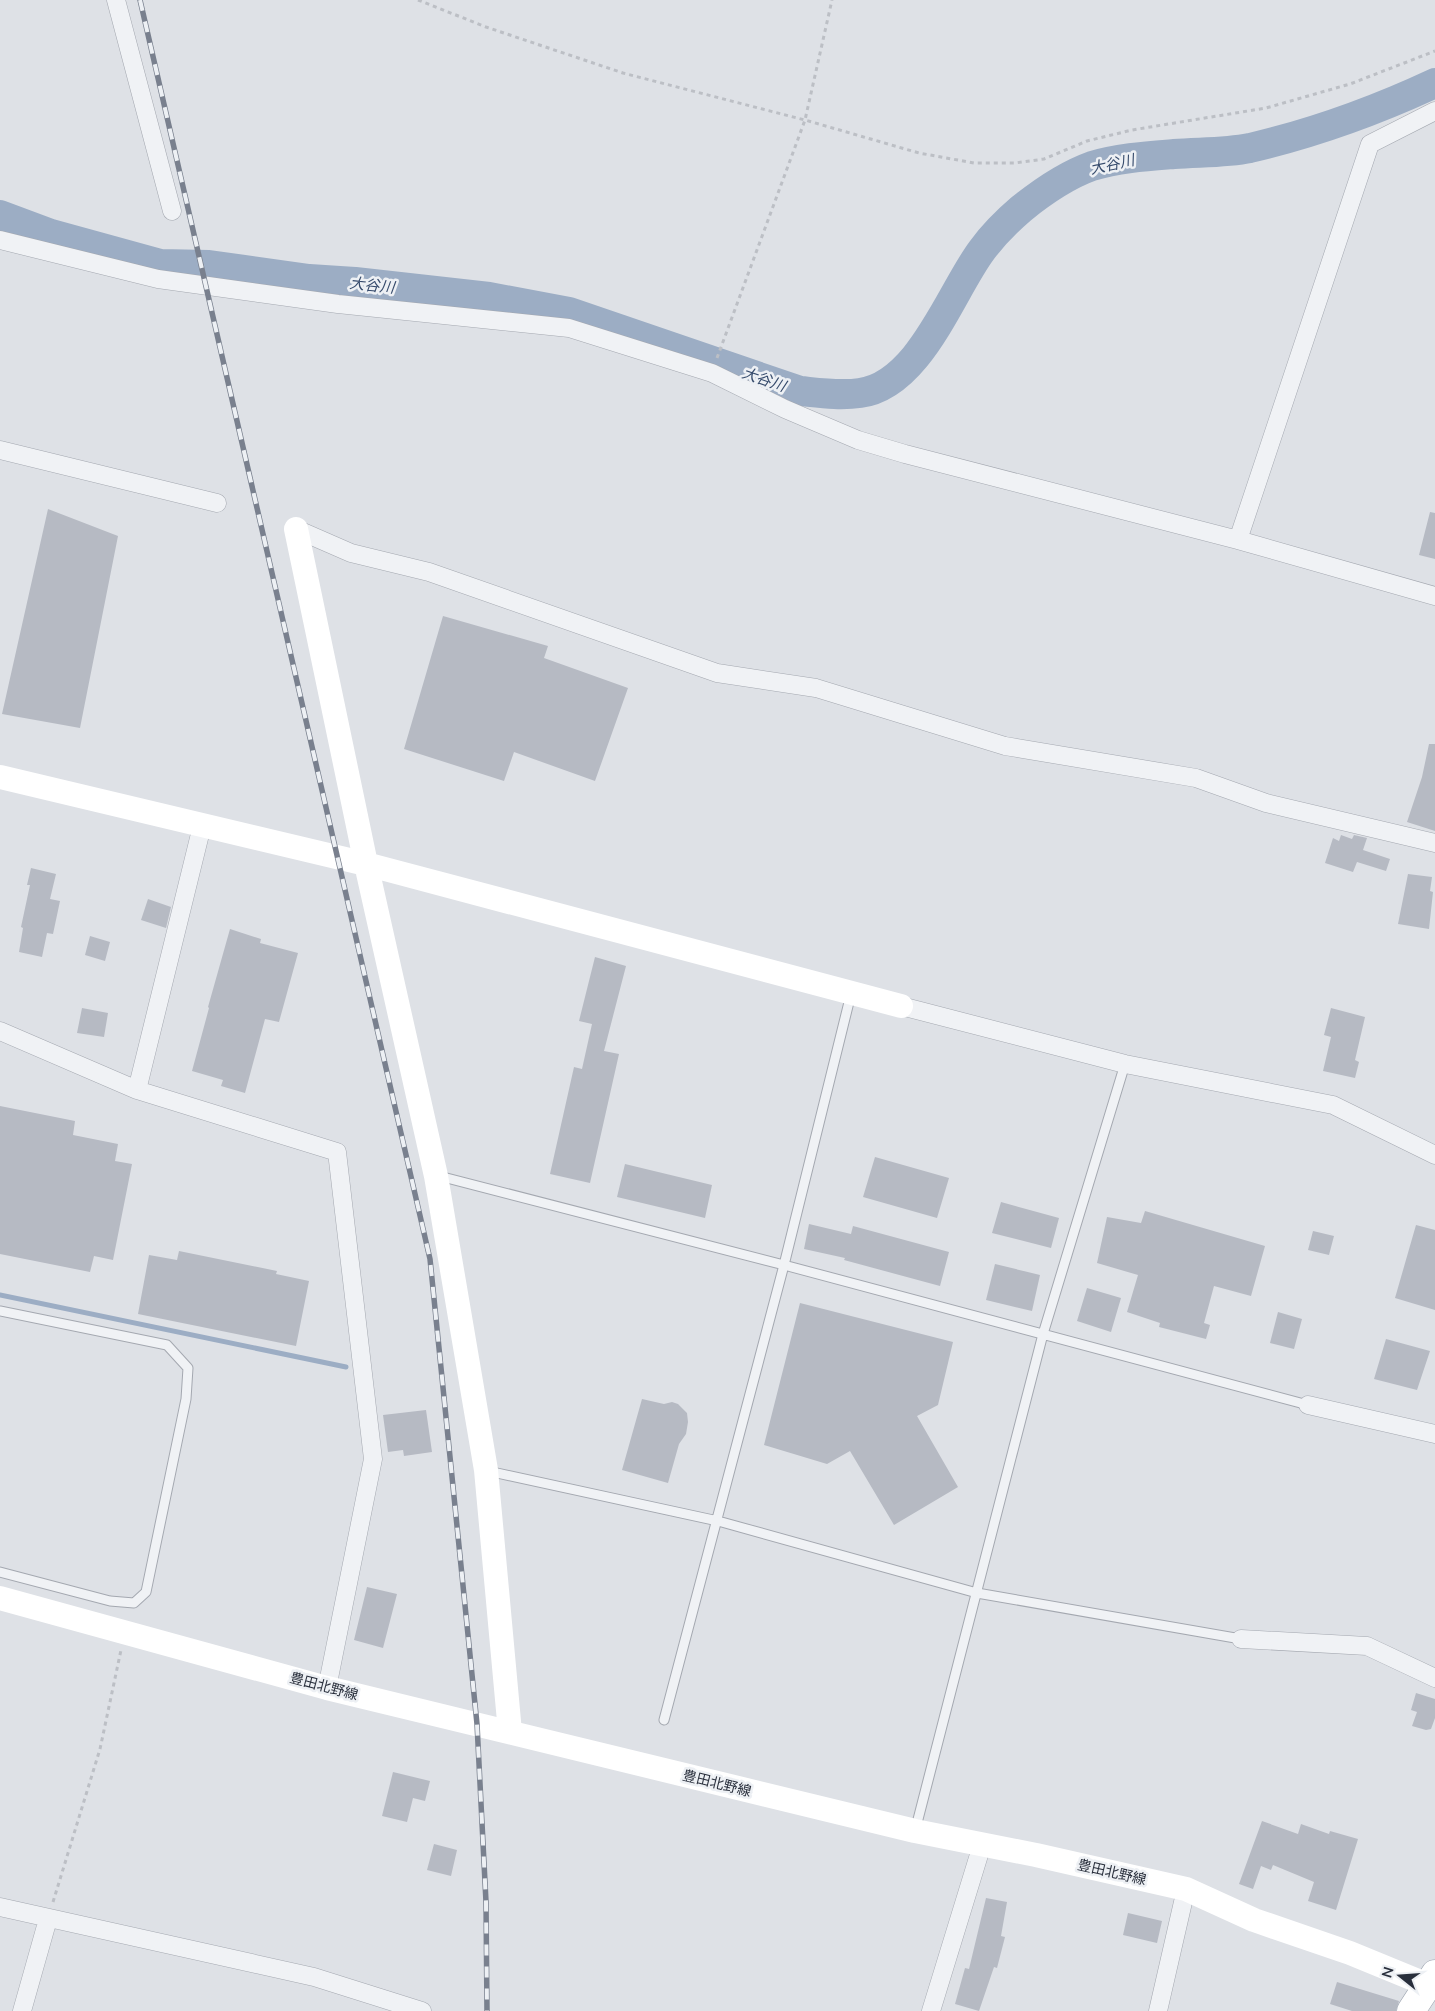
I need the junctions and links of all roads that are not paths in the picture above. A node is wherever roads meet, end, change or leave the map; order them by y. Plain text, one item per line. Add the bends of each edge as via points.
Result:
1 (116, 0) edge
2 (1435, 110) edge
3 (172, 211) dead end
4 (0, 240) edge
5 (0, 450) edge
6 (217, 504) dead end
7 (296, 530) joint
8 (1238, 540) junction
9 (1435, 596) edge
10 (0, 777) edge
11 (202, 826) junction
12 (1435, 843) edge
13 (366, 864) junction
14 (851, 992) junction
15 (901, 1006) joint
16 (0, 1031) edge
17 (1124, 1064) junction
18 (137, 1090) junction
19 (1435, 1154) edge
20 (436, 1176) junction
21 (784, 1265) junction
22 (0, 1311) edge
23 (1044, 1334) junction
24 (1308, 1405) joint
25 (1435, 1434) edge
26 (486, 1470) junction
27 (718, 1521) junction
28 (0, 1572) edge
29 (976, 1593) junction
30 (0, 1598) edge
31 (1241, 1639) joint
32 (1435, 1678) edge
33 (327, 1688) junction
34 (664, 1720) dead end
35 (510, 1732) junction
36 (915, 1831) junction
37 (982, 1845) junction
38 (1186, 1889) junction
39 (0, 1908) edge
40 (48, 1919) junction
41 (1433, 1982) edge
42 (22, 2011) edge
43 (422, 2011) edge
44 (931, 2011) edge
45 (1158, 2011) edge
46 (1411, 2011) edge

1 - 3 street
2 - 8 street via 1370,144
4 - 8 street via 158,279 338,304 569,328 712,373 858,440
5 - 6 street
7 - 12 street via 351,553 429,572 717,673 816,688 1005,746 1196,778 1266,803
7 - 13 street
8 - 9 street
10 - 11 street
11 - 13 street
11 - 18 street
13 - 14 street
13 - 20 street
14 - 15 street
14 - 21 lane
15 - 17 street
16 - 18 street
17 - 19 street via 1333,1105
17 - 23 lane
18 - 33 street via 337,1152 374,1459
20 - 21 lane
20 - 26 street
21 - 23 lane
21 - 27 lane
22 - 28 lane via 167,1346 188,1368 186,1399 146,1592 134,1603 110,1601
23 - 24 lane
23 - 29 lane
24 - 25 street
26 - 27 lane
26 - 35 street
27 - 29 lane
27 - 34 lane
29 - 31 lane
29 - 36 lane
30 - 33 street, 豊田北野線
31 - 32 street via 1367,1646
33 - 35 street, 豊田北野線
35 - 36 street, 豊田北野線
36 - 37 street, 豊田北野線
37 - 38 street, 豊田北野線
37 - 44 street
38 - 41 street, 豊田北野線 via 1254,1920
38 - 45 street
39 - 40 street
40 - 42 street
40 - 43 street via 314,1977
41 - 46 main road

